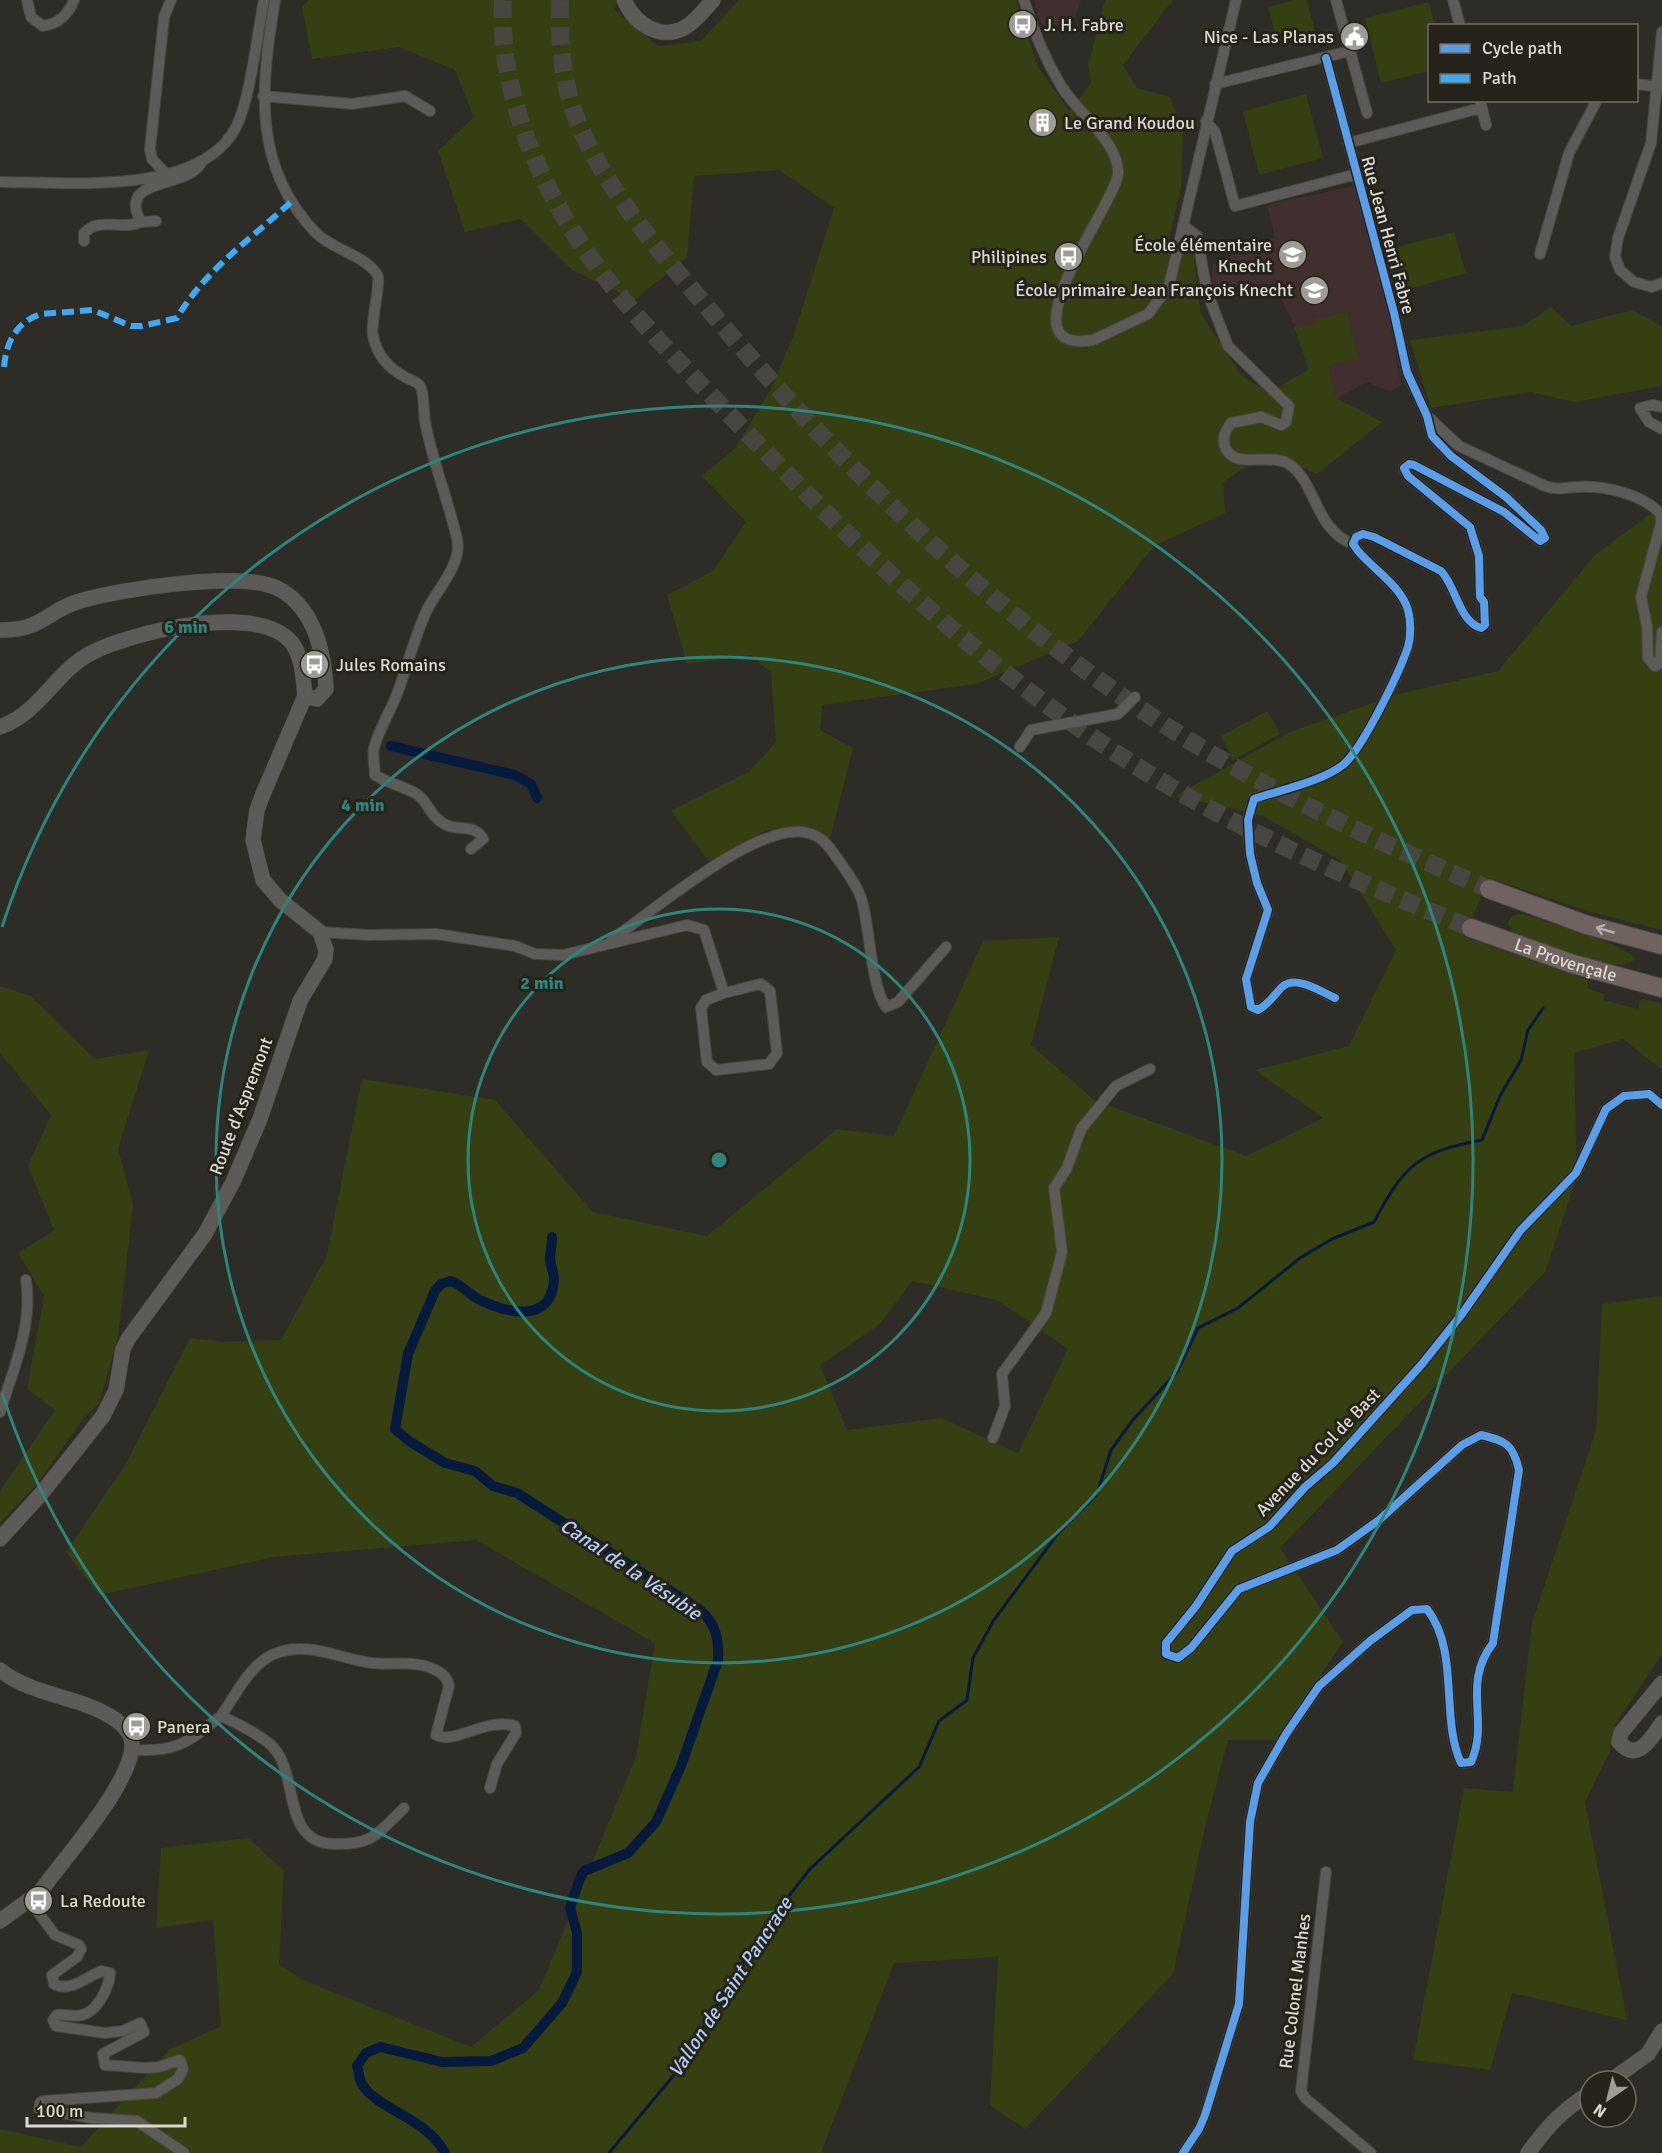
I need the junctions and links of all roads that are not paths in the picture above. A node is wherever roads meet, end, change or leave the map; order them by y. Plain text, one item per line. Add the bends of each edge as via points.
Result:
1 (27, 0) edge
2 (74, 0) edge
3 (171, 0) edge
4 (264, 0) edge
5 (275, 0) edge
6 (624, 0) edge
7 (713, 0) edge
8 (1024, 0) edge
9 (1236, 0) edge
10 (1336, 0) edge
11 (1453, 0) edge
12 (1459, 24) edge
13 (1662, 32) edge
14 (1350, 51) junction
15 (1326, 58) junction
16 (1215, 84) junction
17 (1638, 84) edge
18 (1659, 86) edge
19 (263, 96) junction
20 (1596, 102) edge
21 (1481, 104) edge
22 (430, 111) dead end
23 (1367, 113) dead end
24 (1206, 121) junction
25 (1486, 125) dead end
26 (1348, 142) junction
27 (204, 158) junction
28 (166, 174) junction
29 (1357, 174) junction
30 (0, 182) edge
31 (156, 220) dead end
32 (141, 222) junction
33 (1183, 225) junction
34 (84, 241) dead end
35 (1540, 254) dead end
36 (1662, 283) edge
37 (1662, 407) edge
38 (1427, 416) junction
39 (1662, 429) edge
40 (1353, 544) junction
41 (0, 630) edge
42 (1662, 632) edge
43 (305, 696) junction
44 (1135, 697) dead end
45 (0, 726) edge
46 (1020, 747) dead end
47 (471, 849) dead end
48 (1489, 889) tunnel mouth
49 (1471, 928) tunnel mouth
50 (320, 933) junction
51 (602, 945) junction
52 (1662, 945) edge
53 (946, 947) dead end
54 (1662, 988) edge
55 (724, 993) junction
56 (1335, 998) dead end
57 (1150, 1069) dead end
58 (1662, 1105) edge
59 (26, 1280) dead end
60 (0, 1412) edge
61 (993, 1438) dead end
62 (0, 1539) edge
63 (0, 1670) edge
64 (1662, 1683) edge
65 (221, 1716) junction
66 (1662, 1723) edge
67 (132, 1750) junction
68 (490, 1788) dead end
69 (404, 1808) dead end
70 (1326, 1872) dead end
71 (29, 1900) junction
72 (0, 1921) edge
73 (1662, 2031) edge
74 (1627, 2069) edge
75 (1578, 2100) edge
76 (184, 2153) edge
77 (1183, 2153) edge
78 (1371, 2153) edge
79 (1528, 2153) edge

1 - 2 street via 31,17 43,26 65,16
3 - 28 street via 164,17 150,149 152,159
4 - 27 street via 237,126 229,138
5 - 19 street
6 - 7 street via 639,23 649,29 672,32 690,24
8 - 33 street via 1038,41 1059,82 1105,140 1117,163 1113,194 1059,296 1055,319 1061,332 1075,341 1094,340 1148,314 1169,286
9 - 16 street
10 - 14 street
11 - 12 street
13 - 18 street
14 - 15 street
14 - 23 street
15 - 16 street
15 - 26 street, Rue Jean Henri Fabre
16 - 24 street
17 - 18 street
18 - 36 street via 1651,143 1615,257 1620,270 1634,282 1652,287
19 - 22 street via 352,104 405,96
19 - 47 street via 280,185 323,240 376,273 379,279 372,327 379,353 389,368 419,383 423,391 427,431 458,543 450,573 426,611 374,750 375,775 419,795 435,818 446,825 480,833 481,843
20 - 35 street via 1569,153
21 - 25 street
21 - 26 street
24 - 29 street via 1215,132 1235,206
24 - 33 street
26 - 29 street, Rue Jean Henri Fabre
27 - 28 street
27 - 32 street via 193,173 143,191 136,198 134,205
28 - 30 street via 122,183
29 - 38 street, Rue Jean Henri Fabre via 1407,372
31 - 32 street
32 - 34 street via 132,226 100,223 84,233
33 - 40 street via 1197,236 1207,292 1228,346 1289,406 1286,422 1281,425 1261,417 1231,423 1224,444 1229,455 1289,464 1340,540
37 - 39 street via 1640,408 1649,422
38 - 40 street, Rue Jean Henri Fabre via 1432,436 1440,445 1506,497 1541,531 1544,541 1504,512 1414,465 1404,468 1407,476 1470,527 1477,548 1480,597 1484,602 1485,625 1481,628 1473,626 1467,618 1441,571 1374,537 1363,534
38 - 42 street via 1459,446 1553,489 1596,487 1651,504 1661,514 1661,523 1641,597 1648,658 1655,666 1662,658
40 - 56 street via 1402,596 1408,610 1408,646 1387,696 1345,763 1330,773 1254,799 1248,820 1250,854 1268,910 1246,979 1251,1007 1258,1010 1266,1006 1284,984 1293,982
41 - 43 street via 28,628 77,601 93,597 194,582 257,583 279,589 301,606 315,632 326,689 317,699
43 - 45 street via 303,670 291,643 276,631 257,624 217,622 159,632 90,654 68,670 31,711
43 - 50 street via 260,802 254,840 258,866 271,891
44 - 46 street via 1118,714 1031,730
52 -> 48 highway via 1587,925
49 - 54 highway, La Provençale via 1573,964
50 - 51 street via 436,934 515,946 535,954 563,955
50 - 62 street, Route d'Aspremont via 325,959 300,1000 260,1119 233,1182 205,1234 128,1339 116,1390 103,1416
51 - 53 street via 730,855 773,836 799,832 824,841 854,883 863,903 875,973 886,1007 898,1002
51 - 55 street via 687,925 704,930
55 - 55 street via 761,984 770,991 777,1053 770,1064 716,1070 707,1062 701,1008 706,1000
57 - 61 street via 1116,1086 1081,1129 1067,1168 1054,1188 1062,1252 1046,1313 1002,1374 1005,1406
58 - 77 street, Avenue du Col de Bast via 1649,1094 1624,1096 1606,1109 1576,1173 1520,1231 1422,1364 1269,1527 1232,1551 1166,1643 1166,1654 1178,1658 1191,1648 1239,1589 1336,1550 1379,1520 1462,1445 1481,1435 1505,1441 1515,1455 1519,1470 1493,1642 1482,1657 1475,1684 1478,1746 1471,1762 1461,1763 1455,1750 1440,1634 1427,1609 1412,1610 1319,1686 1258,1783 1250,1822 1239,2004 1205,2115
59 - 60 street via 21,1349
63 - 67 street via 32,1688 113,1718 131,1737
64 - 66 street via 1621,1733 1619,1742 1626,1750 1635,1751 1645,1746
65 - 67 street via 174,1749
65 - 68 street via 263,1660 293,1649 366,1662 428,1667 441,1672 449,1686 436,1735 450,1738 484,1725 515,1726 516,1733 497,1764
65 - 69 street via 272,1746 284,1765 298,1823 304,1833 323,1844 370,1840
67 - 71 street via 114,1792 49,1880
70 - 78 street, Rue Colonel Manhes via 1301,2091
71 - 72 street
71 - 76 street via 55,1935 81,1949 77,1957 52,1975 54,1984 64,1987 102,1971 110,1973 95,2008 82,2015 57,2015 53,2020 56,2026 105,2033 123,2031 140,2023 144,2032 103,2055 105,2065 159,2067 177,2059 183,2069 178,2079 156,2093 44,2101 39,2109 137,2121
73 - 74 street via 1648,2054
75 - 79 street via 1549,2124

